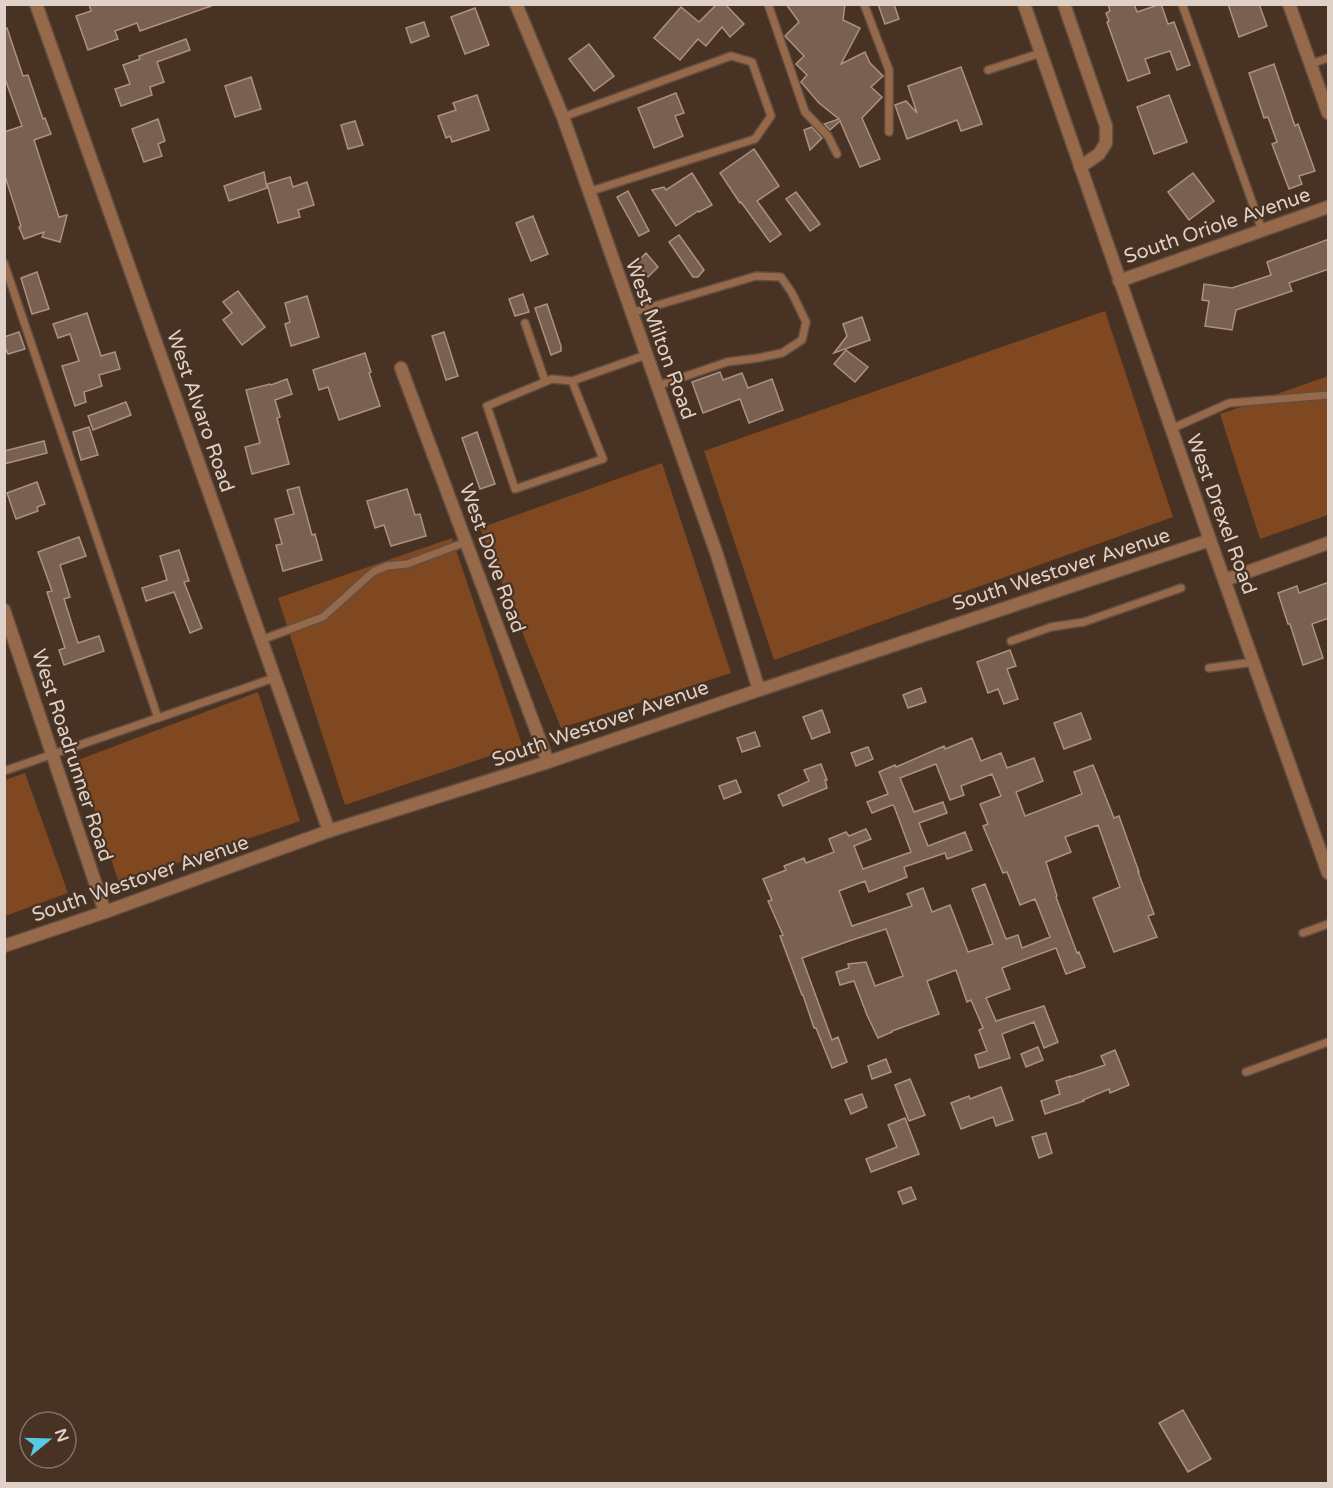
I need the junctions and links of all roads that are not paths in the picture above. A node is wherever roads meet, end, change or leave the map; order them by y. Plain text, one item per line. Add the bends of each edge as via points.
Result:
1 (36, 4) edge
2 (516, 4) edge
3 (768, 4) edge
4 (864, 4) edge
5 (1024, 4) edge
6 (1064, 4) edge
7 (1182, 4) edge
8 (1289, 4) edge
9 (1041, 53) junction
10 (1329, 58) edge
11 (1311, 64) junction
12 (988, 70) dead end
13 (1329, 113) edge
14 (562, 117) junction
15 (889, 132) dead end
16 (837, 154) dead end
17 (1080, 167) junction
18 (588, 192) junction
19 (1329, 207) edge
20 (1262, 230) junction
21 (4, 263) edge
22 (1119, 281) junction
23 (631, 313) junction
24 (525, 323) dead end
25 (646, 355) junction
26 (401, 368) dead end
27 (545, 381) junction
28 (572, 381) junction
29 (657, 386) junction
30 (1329, 394) edge
31 (1171, 429) junction
32 (1210, 540) junction
33 (466, 542) junction
34 (1329, 543) edge
35 (1225, 580) junction
36 (1181, 588) dead end
37 (4, 610) edge
38 (261, 640) junction
39 (1011, 641) dead end
40 (1254, 662) junction
41 (1209, 668) dead end
42 (274, 678) junction
43 (759, 690) junction
44 (158, 718) junction
45 (52, 754) junction
46 (548, 762) junction
47 (4, 771) edge
48 (329, 831) junction
49 (1329, 873) edge
50 (105, 912) junction
51 (1329, 924) edge
52 (1303, 933) dead end
53 (4, 946) edge
54 (1329, 1042) edge
55 (1245, 1071) dead end

1 - 38 street, West Alvaro Road
2 - 14 street, West Milton Road
3 - 16 lane via 805,112 828,136
4 - 15 lane via 889,70
5 - 9 street, West Drexel Road
6 - 17 street via 1106,126 1106,143 1099,154
7 - 20 lane
8 - 11 street
9 - 12 lane
9 - 17 street, West Drexel Road
10 - 11 lane
11 - 13 street
14 - 18 street, West Milton Road
14 - 18 lane via 731,56 752,62 771,116 755,139
17 - 22 street, West Drexel Road
18 - 23 street, West Milton Road
19 - 20 street, South Oriole Avenue
20 - 22 street, South Oriole Avenue
21 - 44 lane
22 - 31 street, West Drexel Road
23 - 25 street, West Milton Road
23 - 29 lane via 756,276 781,277 806,322 802,340 782,353 727,362
24 - 27 lane
25 - 28 lane
25 - 29 street, West Milton Road
26 - 33 street, West Dove Road
27 - 28 lane
27 - 28 lane via 487,406 515,489 603,459
29 - 43 street, West Milton Road via 717,555
30 - 31 lane via 1230,403
31 - 32 street, West Drexel Road
32 - 35 street, West Drexel Road
32 - 43 street, South Westover Avenue
33 - 38 lane via 373,572 323,617
33 - 46 street, West Dove Road
34 - 35 street
35 - 40 street, West Drexel Road
36 - 39 lane via 1084,622 1051,627
37 - 45 street, West Roadrunner Road
38 - 42 street, West Alvaro Road
40 - 41 lane
40 - 49 street, West Drexel Road
42 - 44 lane
42 - 48 street, West Alvaro Road
43 - 46 street, South Westover Avenue
44 - 45 lane
45 - 47 lane
45 - 50 street, West Roadrunner Road
46 - 48 street, South Westover Avenue
48 - 50 street, South Westover Avenue
50 - 53 street, South Westover Avenue
51 - 52 lane
54 - 55 lane

